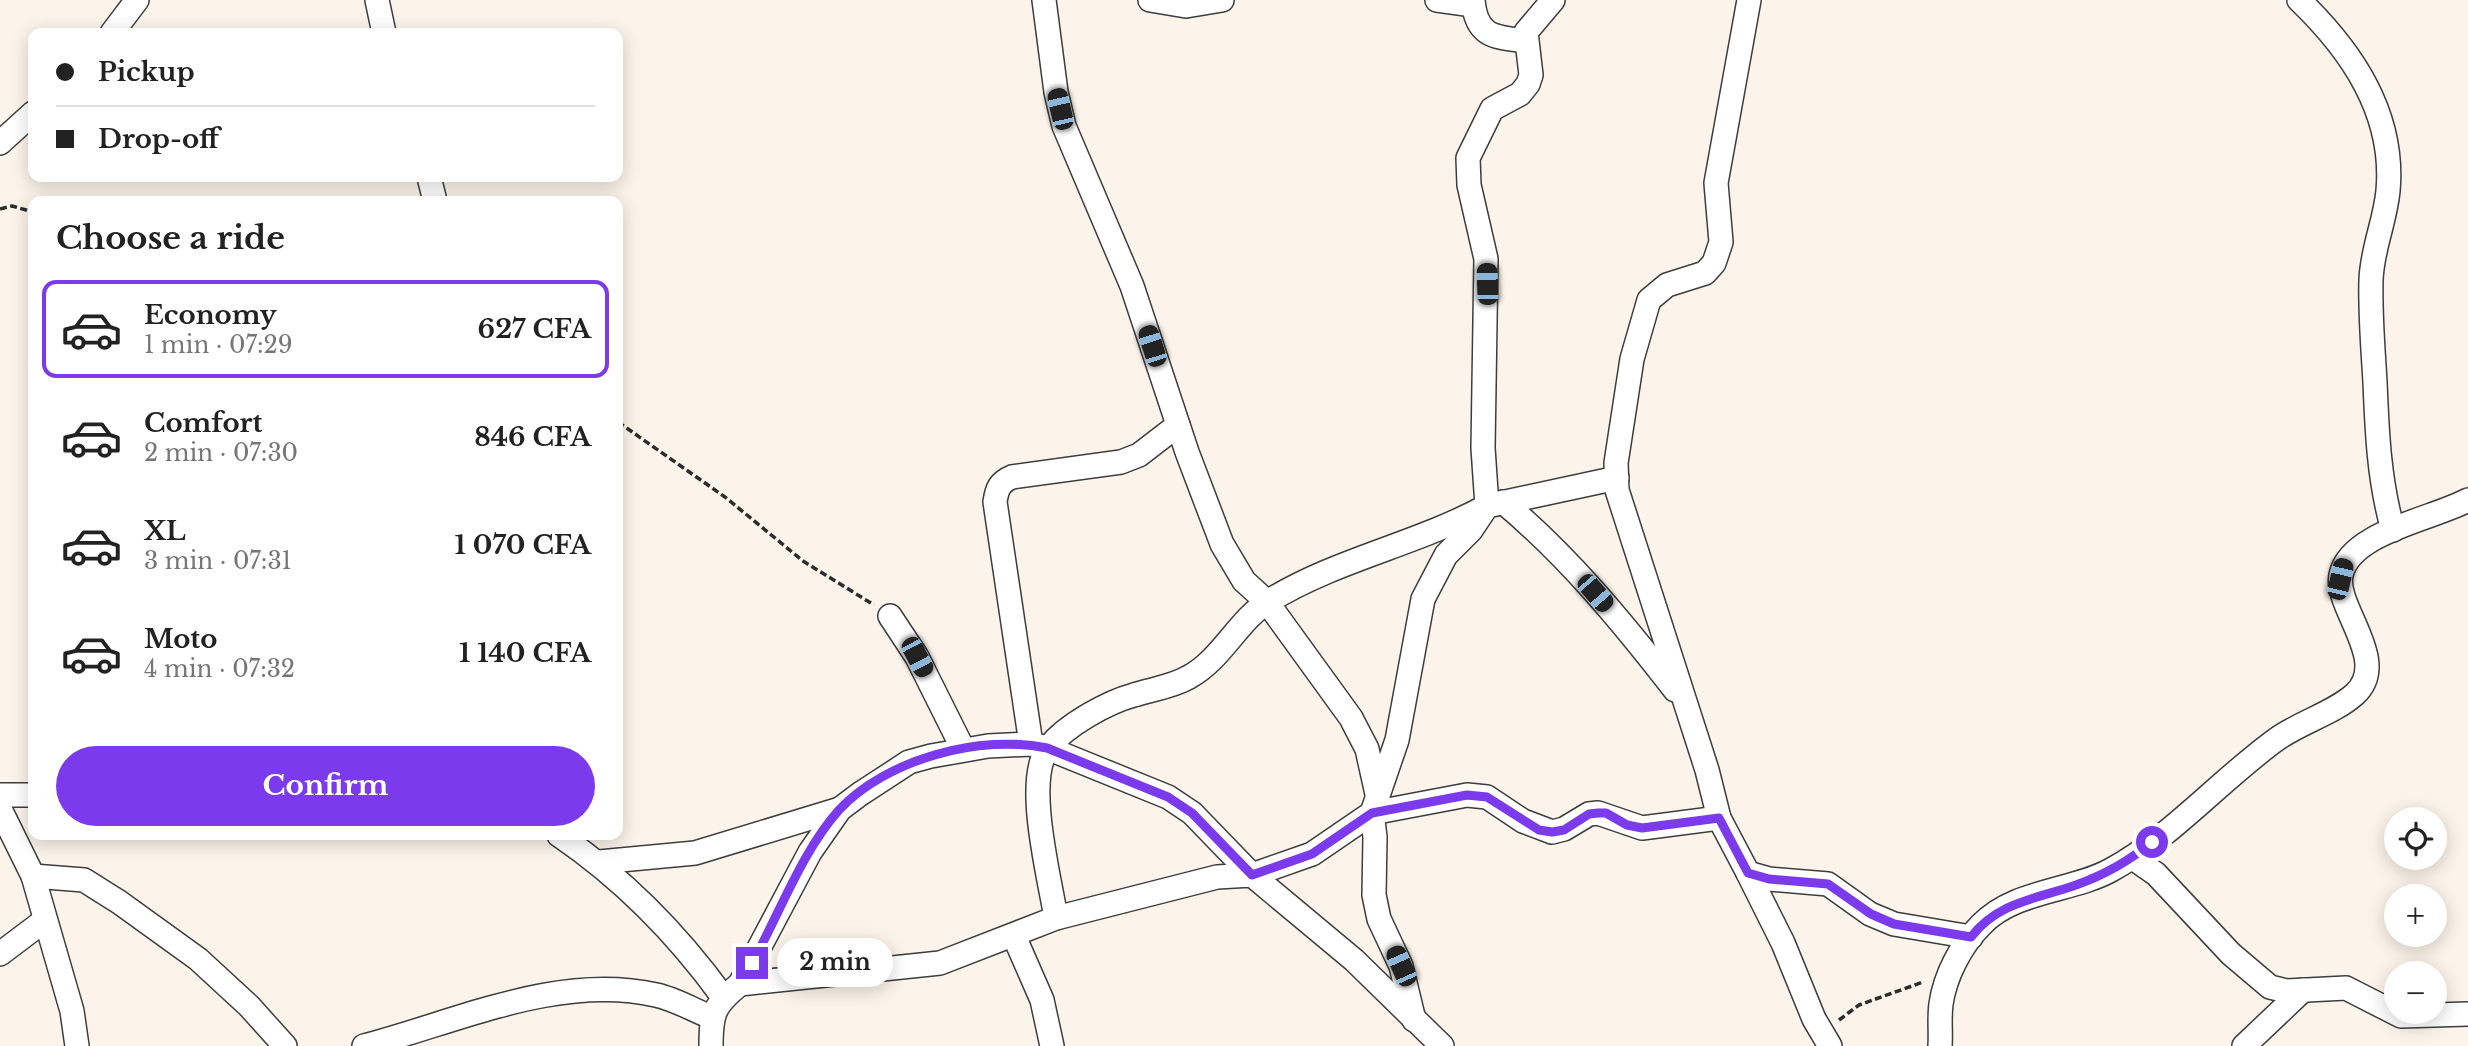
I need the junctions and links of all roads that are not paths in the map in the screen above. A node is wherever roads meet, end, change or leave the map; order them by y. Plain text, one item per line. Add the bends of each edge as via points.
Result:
1 (137, 0) edge
2 (377, 0) edge
3 (1044, 0) edge
4 (1150, 0) edge
5 (1222, 0) edge
6 (1437, 0) edge
7 (1553, 0) edge
8 (1749, 0) edge
9 (2299, 0) edge
10 (1473, 2) edge
11 (117, 28) edge
12 (383, 28) edge
13 (1525, 41) junction
14 (28, 118) edge
15 (0, 143) edge
16 (1178, 425) junction
17 (1616, 478) junction
18 (2468, 500) edge
19 (1495, 504) junction
20 (2393, 530) junction
21 (1267, 602) junction
22 (890, 616) road end
23 (1687, 706) junction
24 (1039, 746) junction
25 (963, 749) junction
26 (0, 795) edge
27 (28, 795) edge
28 (1375, 804) junction
29 (0, 809) edge
30 (840, 809) junction
31 (1719, 818) junction
32 (566, 840) edge
33 (2133, 858) junction
34 (599, 862) junction
35 (1748, 873) junction
36 (1252, 875) junction
37 (33, 876) junction
38 (1056, 918) junction
39 (45, 920) junction
40 (1014, 936) junction
41 (1971, 937) junction
42 (0, 954) edge
43 (2303, 990) junction
44 (725, 999) junction
45 (2468, 1014) edge
46 (1414, 1020) junction
47 (1828, 1044) edge
48 (77, 1046) edge
49 (285, 1046) edge
50 (364, 1046) edge
51 (711, 1046) edge
52 (1052, 1046) edge
53 (1442, 1046) edge
54 (1940, 1046) edge
55 (2244, 1046) edge

1 - 11 street
2 - 12 street
3 - 16 street via 1064,126 1132,286
4 - 5 street via 1186,6
6 - 10 street
7 - 13 street via 1526,32
8 - 17 street via 1716,183 1721,242 1705,273 1667,285 1649,300 1633,359
9 - 20 street via 2336,37 2365,81 2387,146 2388,192 2374,248 2371,314 2379,466
10 - 13 street via 1484,31
13 - 19 street via 1531,75 1528,84 1520,94 1492,109 1468,158 1469,185 1486,259 1483,449
14 - 15 street
16 - 21 street via 1222,544 1244,581
16 - 24 street via 1139,455 1121,462 1012,477 1001,482 996,493
17 - 19 street
17 - 23 street via 1623,514
18 - 20 street
19 - 21 street
19 - 23 street via 1539,533 1595,593
19 - 28 street via 1446,555 1423,598 1397,740
20 - 33 street via 2354,549 2343,564 2340,579 2367,665 2356,693 2278,739
21 - 24 street via 1189,677 1114,702
21 - 28 street via 1351,718 1367,749
22 - 25 street via 917,657
23 - 31 street
24 - 25 street
24 - 36 street via 1168,797 1192,813
24 - 38 street via 1037,809
25 - 30 street via 909,762
26 - 27 street
28 - 31 street via 1478,795 1500,803 1539,830 1552,832 1598,813 1642,828
28 - 36 street via 1312,854
28 - 46 street via 1374,895 1379,919 1401,966
29 - 37 street
30 - 34 street via 695,853
30 - 44 street
31 - 35 street
32 - 34 street
33 - 41 street via 2074,886 2002,910
33 - 43 street via 2155,874 2258,978 2270,987
34 - 44 street via 689,950
35 - 41 street via 1828,884 1894,924
35 - 47 street
36 - 38 street via 1217,877
36 - 46 street via 1354,960
37 - 39 street
37 - 49 street via 84,880 119,902 198,959
38 - 40 street
39 - 42 street
39 - 48 street via 72,1011
40 - 44 street via 940,963
40 - 52 street via 1042,1000
41 - 54 street via 1948,973 1941,1004
43 - 45 street via 2346,988 2401,1016
43 - 55 street
44 - 50 street via 578,990
44 - 51 street
46 - 53 street

